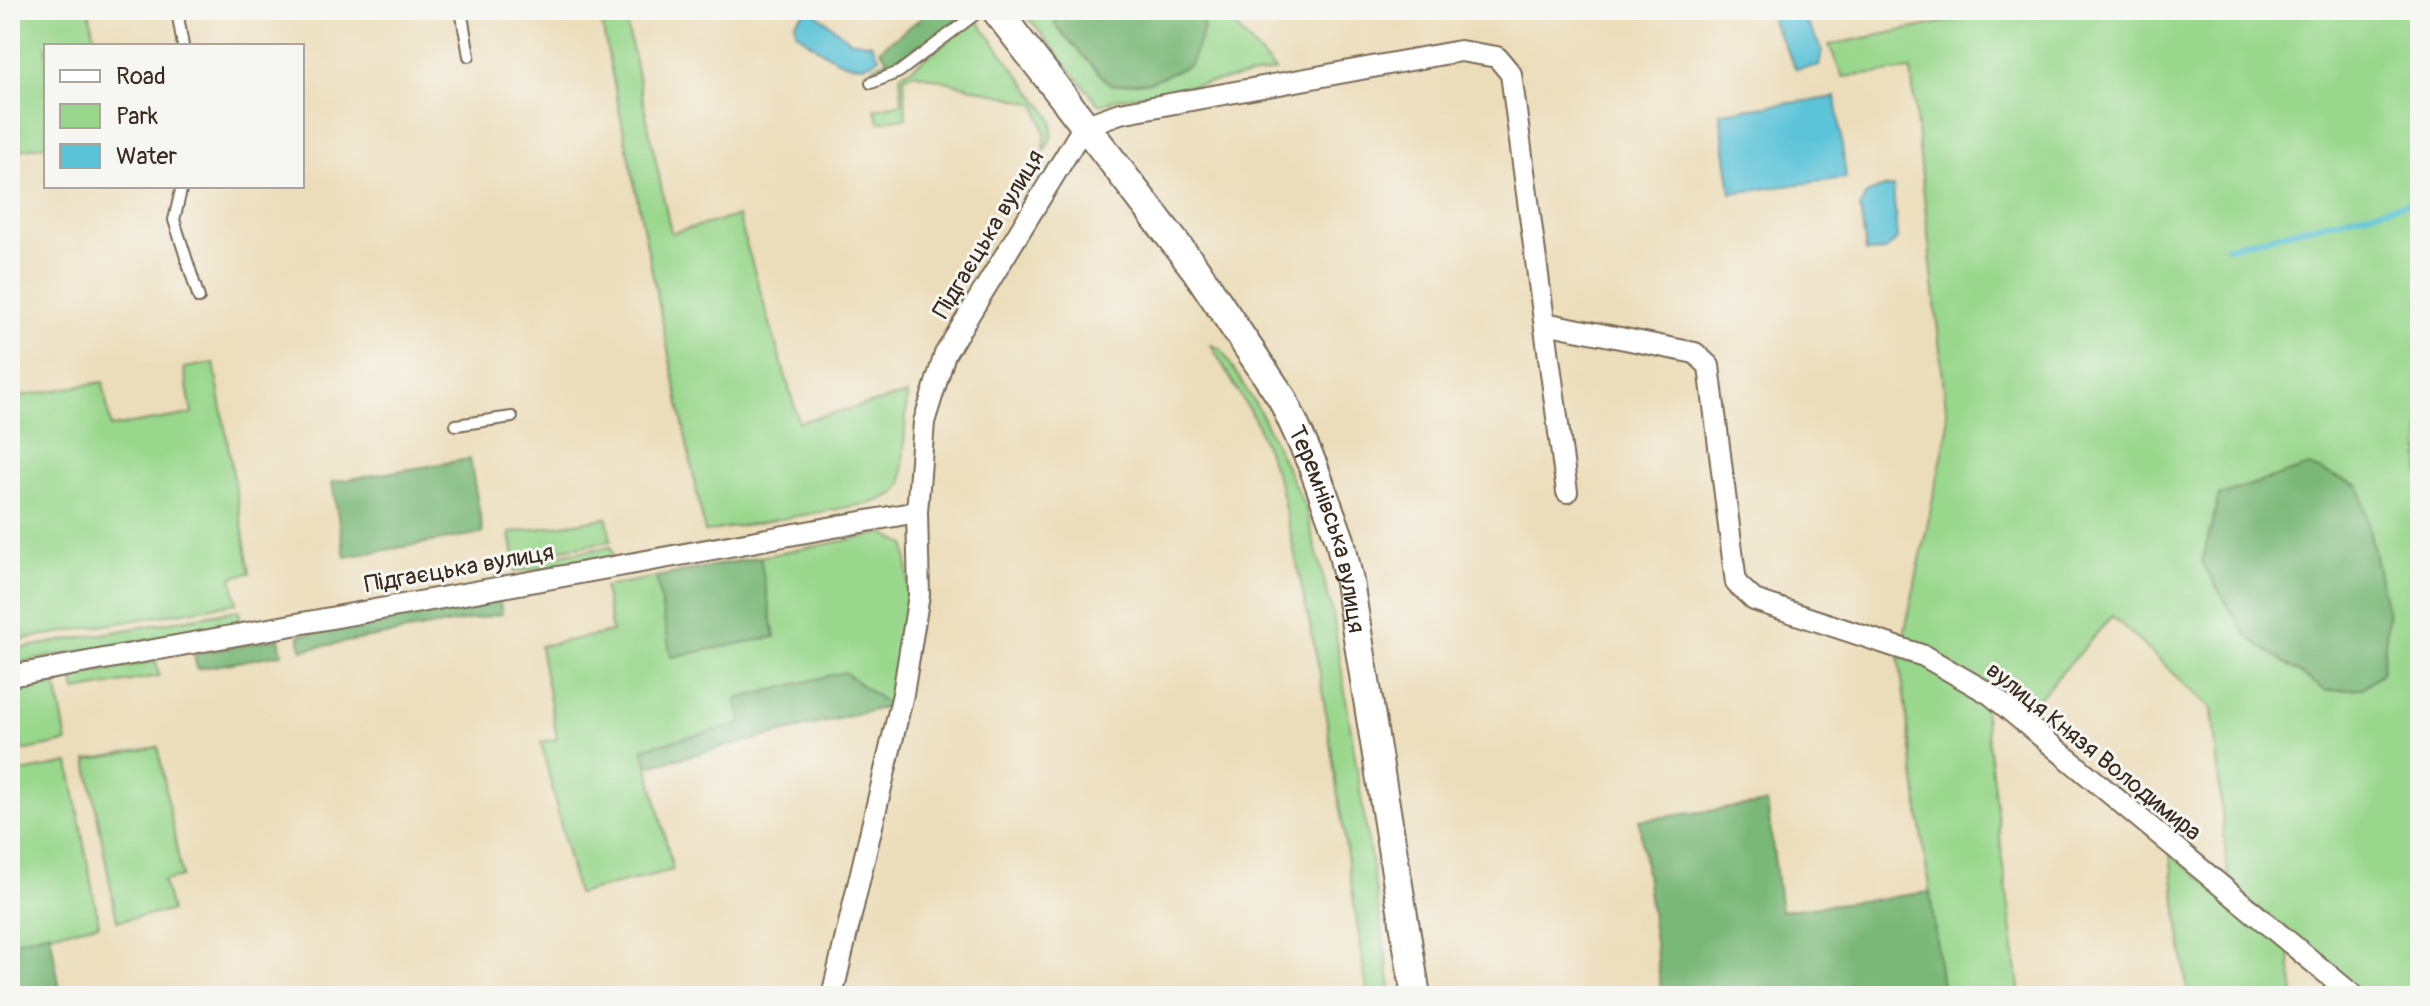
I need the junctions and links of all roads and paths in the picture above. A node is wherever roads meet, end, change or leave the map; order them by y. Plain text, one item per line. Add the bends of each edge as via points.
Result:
1 (177, 10) edge
2 (461, 10) edge
3 (981, 10) edge
4 (996, 10) edge
5 (183, 44) edge
6 (469, 56) dead end
7 (871, 83) dead end
8 (1084, 126) junction
9 (182, 188) edge
10 (199, 298) dead end
11 (1545, 323) junction
12 (512, 417) dead end
13 (456, 425) dead end
14 (1567, 492) dead end
15 (917, 512) junction
16 (10, 676) edge
17 (832, 996) edge
18 (1416, 996) edge
19 (2354, 996) edge

1 - 5 lane
2 - 6 lane
3 - 7 lane via 899,72
4 - 8 street, Теремнівська вулиця
8 - 11 street via 1120,113 1460,51 1497,57 1511,74
8 - 15 street, Підгаєцька вулиця via 945,354 924,422
8 - 18 street, Теремнівська вулиця via 1196,270 1282,398 1313,466 1349,582
9 - 10 lane via 174,220
11 - 14 street
11 - 19 street, вулиця Князя Володимира via 1695,353 1709,366 1736,583 1754,600 1924,656 1990,694
12 - 13 lane
15 - 16 street, Підгаєцька вулиця
15 - 17 street, Підгаєцька вулиця via 919,595 903,694

